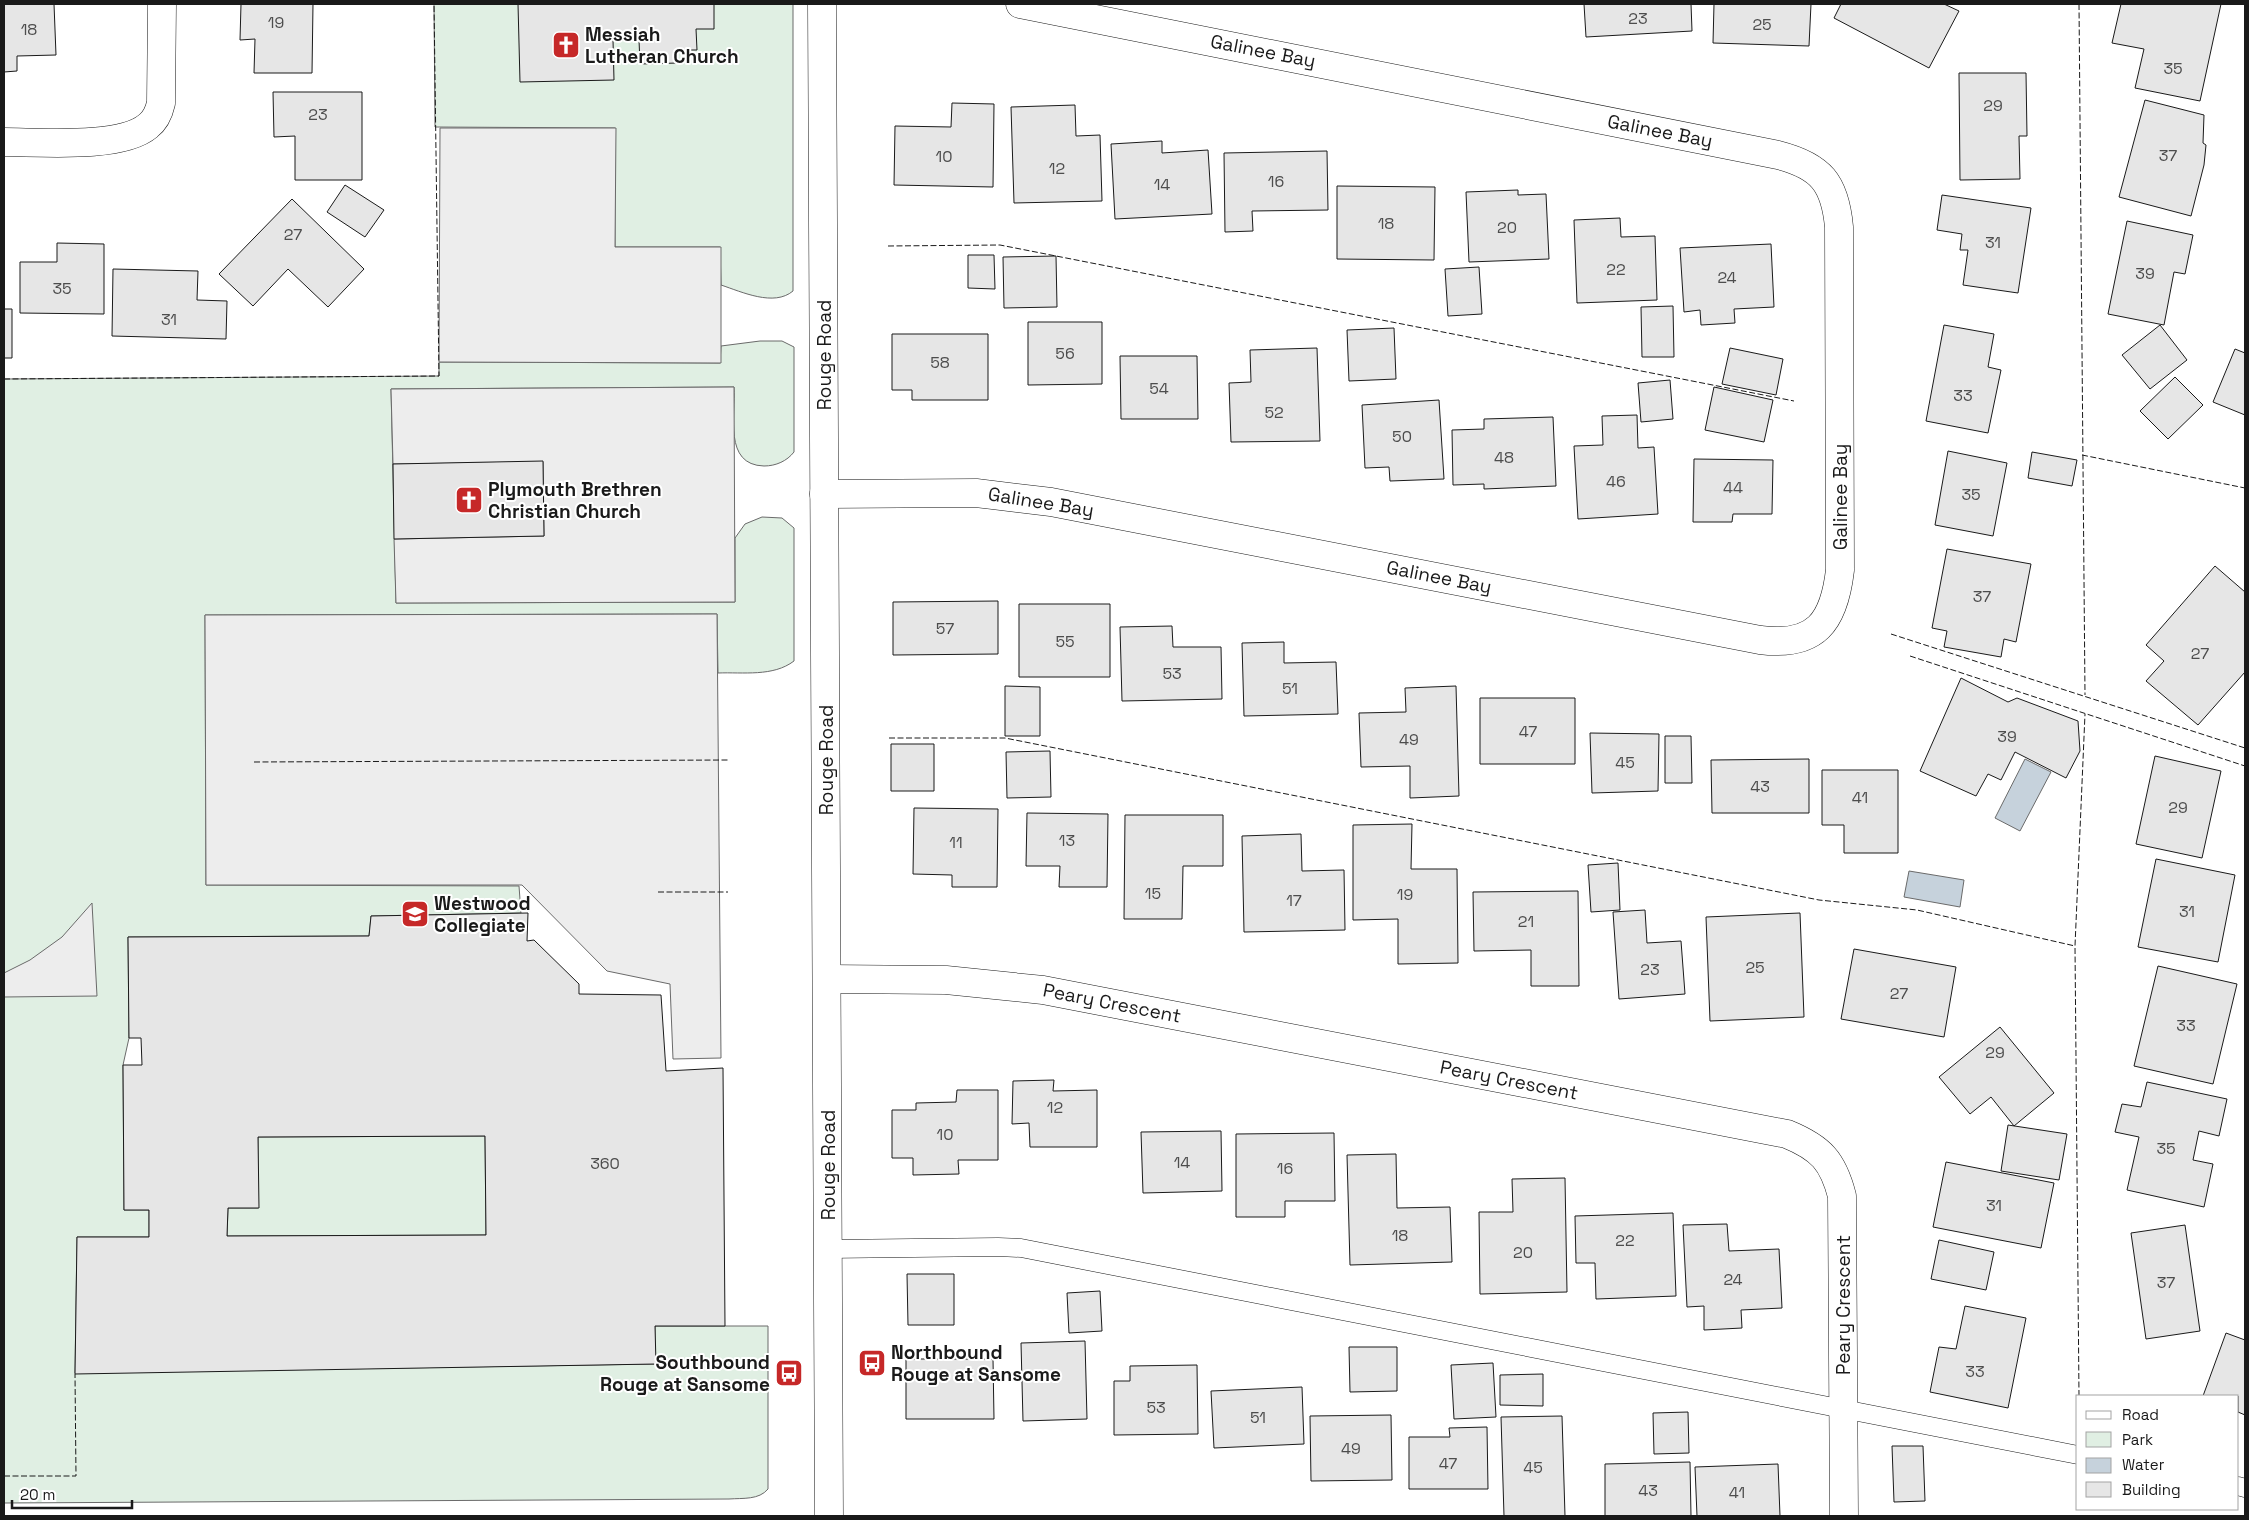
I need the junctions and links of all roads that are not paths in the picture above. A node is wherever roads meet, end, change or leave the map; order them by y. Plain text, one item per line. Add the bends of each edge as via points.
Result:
1 (162, 4) edge
2 (822, 4) edge
3 (1020, 4) edge
4 (4, 142) edge
5 (824, 494) junction
6 (827, 979) junction
7 (828, 1249) junction
8 (1843, 1409) junction
9 (2076, 1455) edge
10 (829, 1516) edge
11 (1844, 1516) edge

1 - 4 street via 161,103 148,127 129,137 103,141
2 - 5 street, Rouge Road
3 - 5 street, Galinee Bay via 1769,153 1813,167 1831,191 1839,228 1840,570 1831,611 1822,625 1809,633 1795,639 1769,641 1051,502 976,493
5 - 6 street, Rouge Road
6 - 7 street, Rouge Road
6 - 8 street, Peary Crescent via 946,980 1043,990 1788,1134 1804,1140 1826,1158 1842,1196
7 - 8 lane via 1021,1248
7 - 10 street, Rouge Road
8 - 9 lane
8 - 11 street, Peary Crescent

